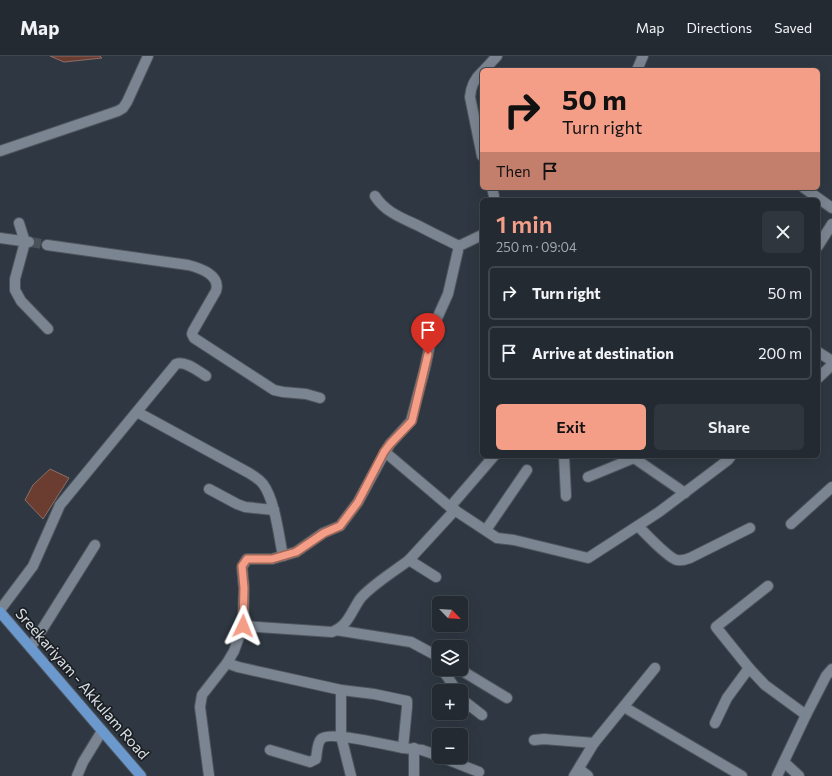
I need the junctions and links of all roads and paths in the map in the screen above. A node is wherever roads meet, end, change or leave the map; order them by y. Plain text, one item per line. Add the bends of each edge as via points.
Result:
1 (148, 56) edge
2 (497, 56) edge
3 (643, 56) edge
4 (486, 68) edge
5 (638, 68) edge
6 (480, 74) edge
7 (480, 146) edge
8 (0, 151) edge
9 (807, 190) edge
10 (375, 196) dead end
11 (818, 198) edge
12 (820, 199) edge
13 (832, 208) edge
14 (19, 223) dead end
15 (832, 224) edge
16 (480, 236) edge
17 (0, 238) edge
18 (28, 242) junction
19 (820, 243) edge
20 (47, 245) tunnel mouth
21 (459, 246) junction
22 (48, 329) dead end
23 (820, 353) edge
24 (832, 361) edge
25 (832, 365) edge
26 (206, 376) dead end
27 (820, 376) edge
28 (320, 398) dead end
29 (137, 412) junction
30 (384, 452) junction
31 (492, 458) edge
32 (564, 458) edge
33 (632, 458) edge
34 (635, 458) edge
35 (727, 458) edge
36 (527, 470) dead end
37 (588, 477) dead end
38 (832, 487) edge
39 (209, 489) dead end
40 (685, 493) junction
41 (566, 496) dead end
42 (453, 508) junction
43 (274, 510) junction
44 (791, 524) dead end
45 (638, 526) junction
46 (750, 528) dead end
47 (486, 530) junction
48 (95, 545) dead end
49 (283, 556) junction
50 (409, 560) junction
51 (436, 577) dead end
52 (768, 586) dead end
53 (0, 611) edge
54 (243, 626) junction
55 (336, 630) junction
56 (31, 647) junction
57 (429, 652) junction
58 (432, 654) edge
59 (432, 656) edge
60 (227, 663) junction
61 (655, 668) dead end
62 (749, 668) junction
63 (468, 674) edge
64 (830, 674) edge
65 (341, 690) junction
66 (507, 698) dead end
67 (468, 704) edge
68 (624, 707) junction
69 (806, 715) junction
70 (482, 716) dead end
71 (715, 723) dead end
72 (102, 731) junction
73 (341, 736) junction
74 (534, 740) dead end
75 (594, 743) junction
76 (403, 748) junction
77 (414, 748) junction
78 (270, 750) dead end
79 (432, 754) edge
80 (784, 762) junction
81 (458, 764) edge
82 (479, 772) dead end
83 (576, 772) edge
84 (77, 776) edge
85 (141, 776) edge
86 (209, 776) edge
87 (351, 776) edge
88 (414, 776) edge
89 (588, 776) edge
90 (742, 776) edge
91 (777, 776) edge
92 (799, 776) edge

1 - 8 street via 127,102 118,112
2 - 4 street
3 - 5 street
6 - 7 street via 471,87 470,97
9 - 11 street
10 - 21 street via 398,217
12 - 13 street
14 - 18 street
15 - 19 street
16 - 21 street
17 - 18 street
18 - 22 street via 15,278 15,290 21,301
20 - 28 street via 201,269 216,280 218,285 193,331 193,336 274,390
21 - 30 street via 448,294 434,325 412,421
23 - 24 street
25 - 27 street
26 - 29 street via 190,366 176,364
29 - 43 street via 256,477 266,488
29 - 53 street via 60,505 33,566
30 - 42 street
30 - 49 street via 358,502 340,526 324,533 296,552
31 - 42 street
32 - 41 street
33 - 37 street
34 - 40 street
35 - 40 street
36 - 47 street
38 - 44 street
39 - 43 street via 245,507
40 - 45 street
42 - 47 street
42 - 50 street
43 - 49 street
45 - 46 street via 669,556 677,560 690,558
45 - 47 street via 588,558 497,538
48 - 56 street
49 - 54 street via 272,559 247,559 242,566
50 - 51 street
50 - 55 street via 369,590 360,599 348,620
52 - 62 street via 716,627
53 - 56 main road, Sreekariyam - Akkulam Road
54 - 55 street via 332,632
54 - 60 street
55 - 57 street via 411,642
56 - 72 main road, Sreekariyam - Akkulam Road
57 - 58 street
57 - 59 street
60 - 65 street
60 - 86 street via 202,695 200,707
61 - 68 street
62 - 69 street via 765,685
62 - 71 street via 727,698
63 - 66 street
64 - 69 street
65 - 73 street
65 - 76 street via 407,701
67 - 70 street
68 - 75 street
68 - 90 street
69 - 80 street
72 - 84 street
72 - 85 main road, Sreekariyam - Akkulam Road
73 - 76 street
73 - 78 street via 323,737 316,759 310,762
73 - 87 street
74 - 75 street
75 - 83 street
76 - 77 street
77 - 79 street
77 - 88 street
80 - 91 street
80 - 92 street
81 - 82 street
83 - 89 street

